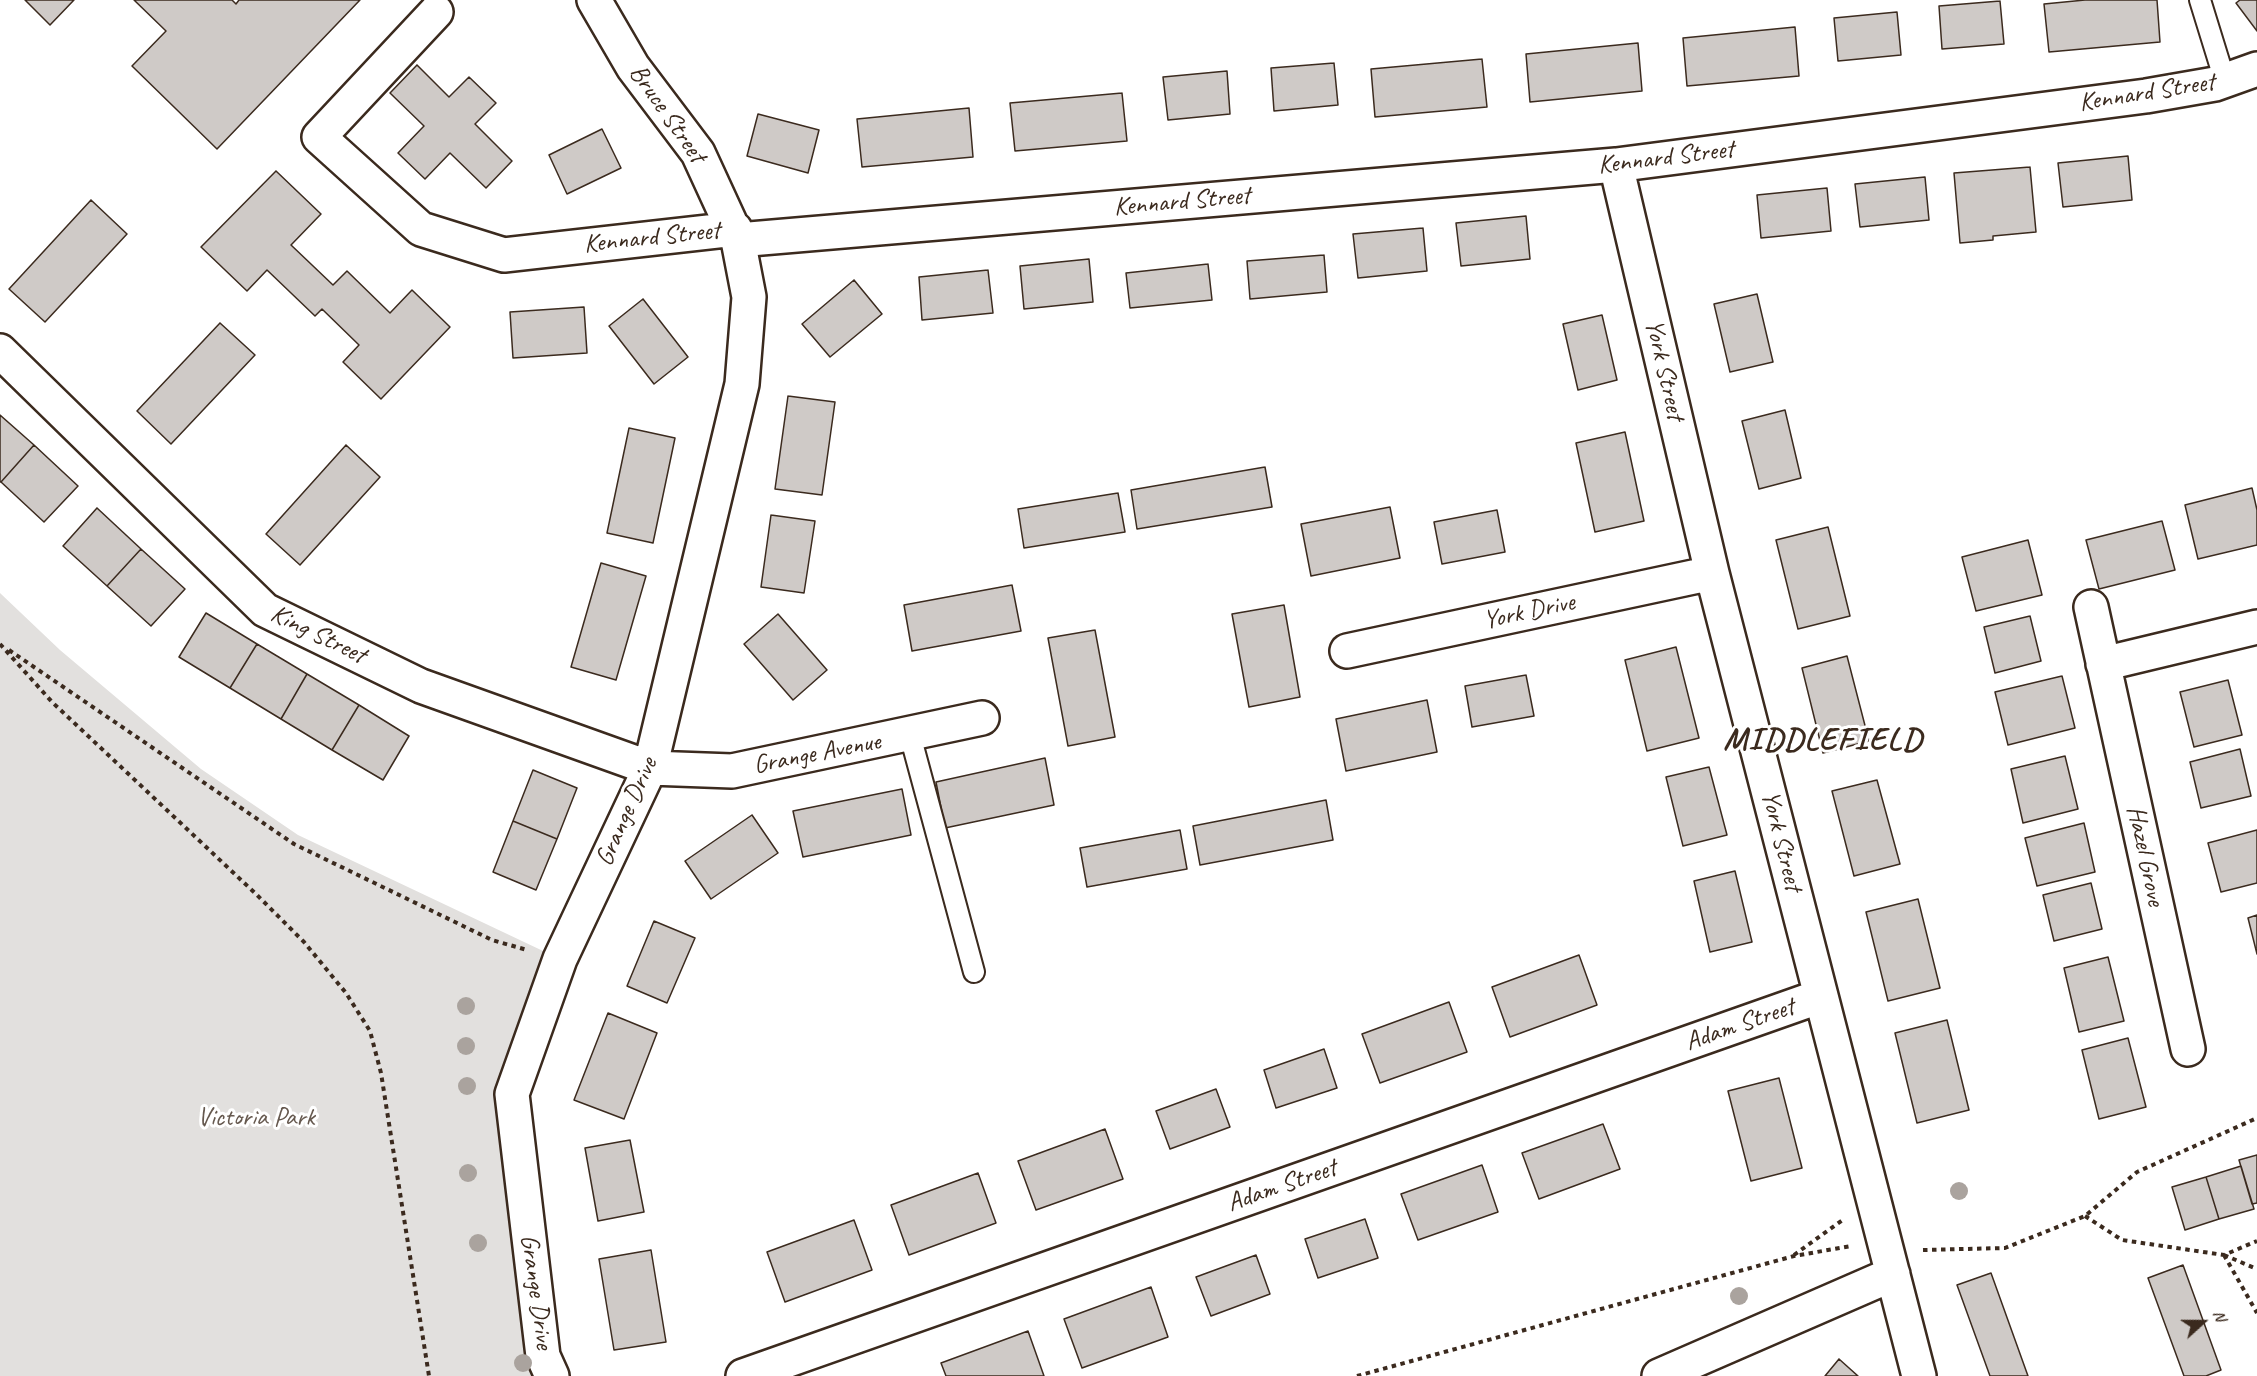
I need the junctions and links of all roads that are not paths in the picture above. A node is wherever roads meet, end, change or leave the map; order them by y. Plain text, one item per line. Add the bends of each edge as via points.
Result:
1 (594, 0) edge
2 (2200, 0) edge
3 (436, 12) dead end
4 (2257, 69) edge
5 (2225, 81) junction
6 (1616, 165) junction
7 (737, 234) junction
8 (0, 351) edge
9 (1712, 573) junction
10 (2091, 607) dead end
11 (2257, 627) edge
12 (1347, 651) dead end
13 (2103, 664) junction
14 (982, 718) dead end
15 (910, 735) junction
16 (650, 768) junction
17 (974, 972) dead end
18 (1821, 996) junction
19 (2188, 1049) dead end
20 (1893, 1274) junction
21 (552, 1376) edge
22 (743, 1376) edge
23 (1659, 1376) edge
24 (1919, 1376) edge

1 - 7 street, Bruce Street via 633,68 698,153
2 - 5 lane
3 - 7 street, Kennard Street via 319,137 421,229 504,255
4 - 5 street, Kennard Street
5 - 6 street, Kennard Street via 2134,98
6 - 7 street, Kennard Street
6 - 9 street, York Street
7 - 16 street, Grange Drive via 749,297 742,384
8 - 16 street, King Street via 265,610 421,686
9 - 12 street, York Drive
9 - 18 street, York Street
10 - 13 street, Hazel Grove
11 - 13 street
13 - 19 street, Hazel Grove
14 - 15 street, Grange Avenue
15 - 16 street, Grange Avenue via 732,771
15 - 17 lane
16 - 21 street, Grange Drive via 560,959 512,1094 543,1356
18 - 20 street, York Street
18 - 22 street, Adam Street
20 - 23 street
20 - 24 street, York Street

